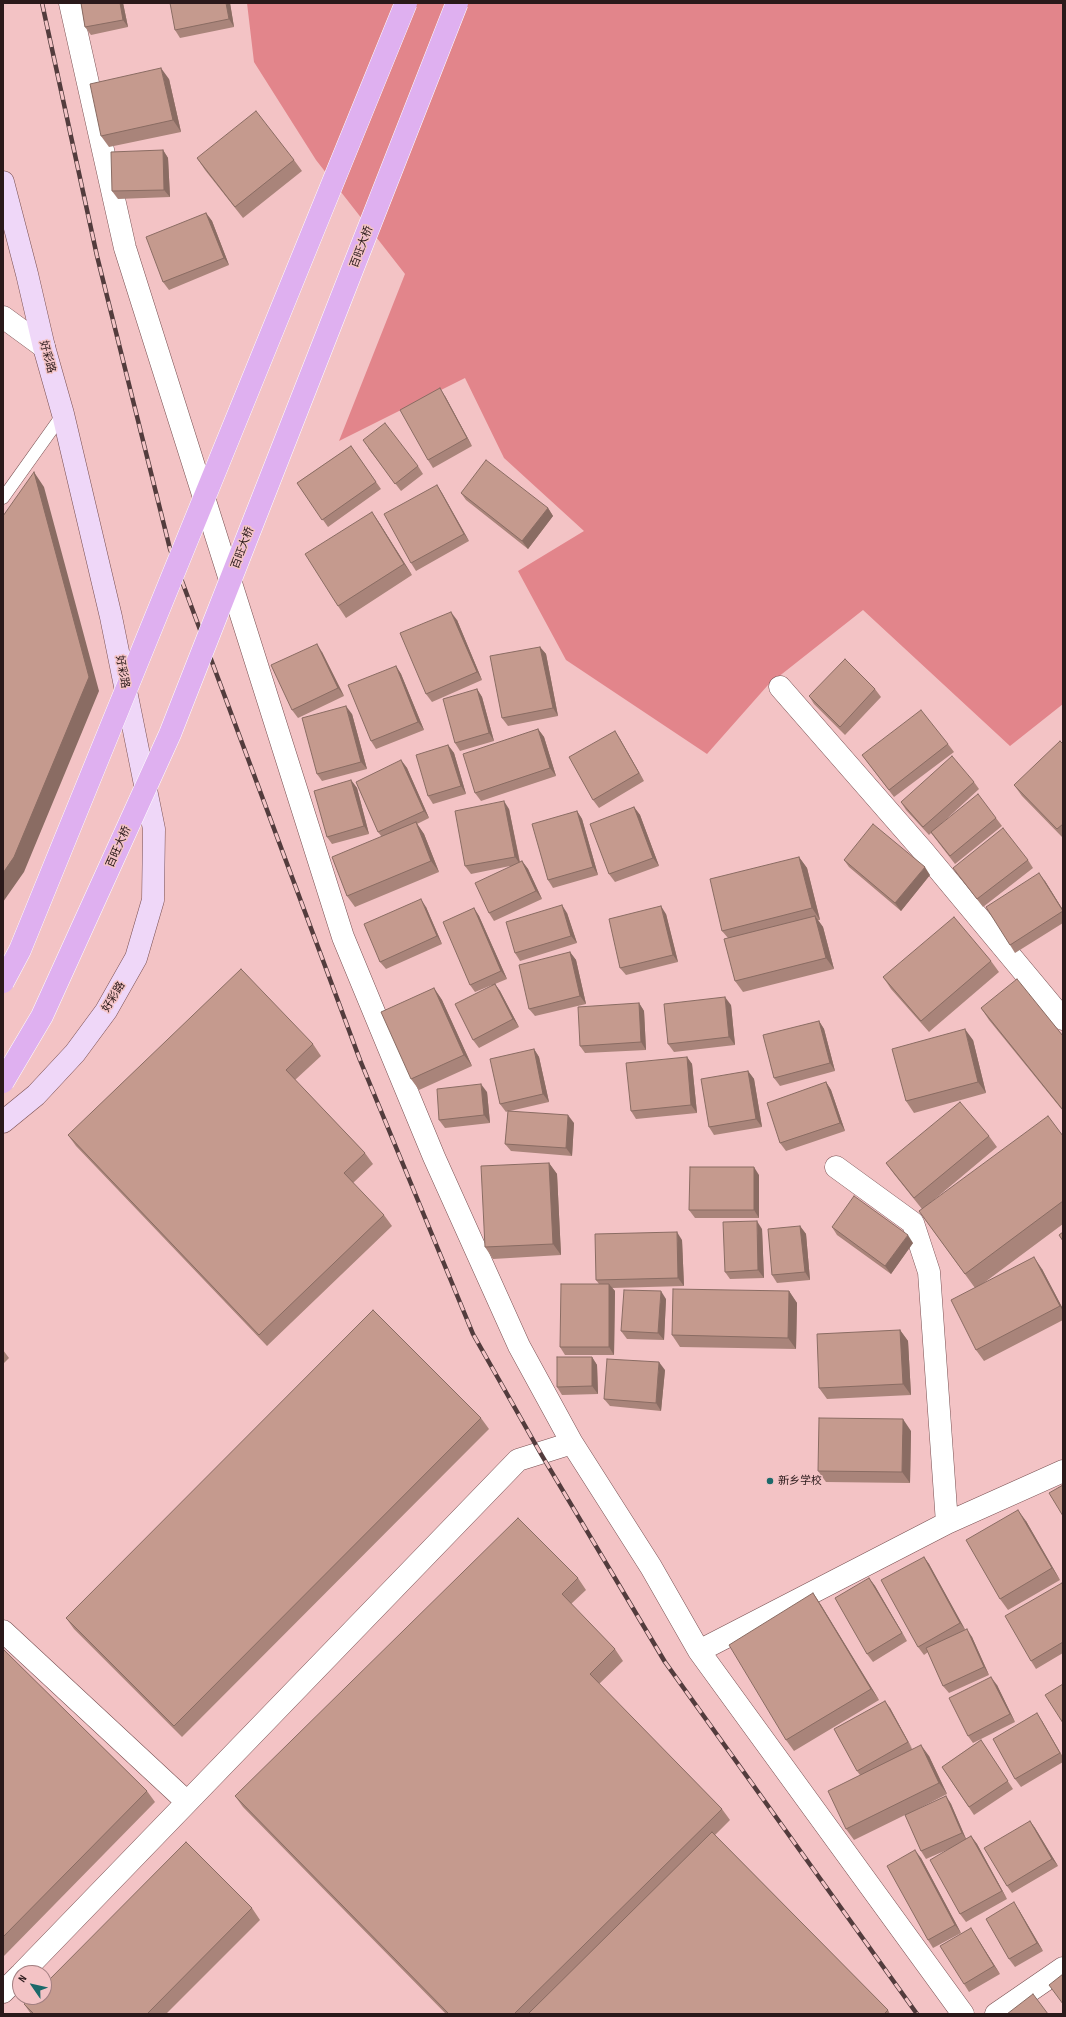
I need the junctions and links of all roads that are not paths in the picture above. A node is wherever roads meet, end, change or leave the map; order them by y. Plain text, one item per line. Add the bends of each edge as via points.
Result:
1 (70, 3) edge
2 (406, 3) edge
3 (457, 3) edge
4 (3, 182) edge
5 (3, 317) edge
6 (44, 347) junction
7 (63, 414) junction
8 (3, 498) edge
9 (780, 687) dead end
10 (3, 982) edge
11 (1063, 1019) edge
12 (3, 1082) edge
13 (3, 1122) edge
14 (836, 1167) dead end
15 (572, 1443) junction
16 (1063, 1471) edge
17 (947, 1523) junction
18 (3, 1631) edge
19 (699, 1651) junction
20 (187, 1802) junction
21 (30, 1965) edge
22 (1063, 1968) edge
23 (12, 1983) edge
24 (3, 1992) edge
25 (963, 2014) edge
26 (996, 2014) edge

1 - 15 street via 126,248 343,937 434,1157 519,1346
2 - 10 main road, bridge via 20,950
3 - 12 main road, 百旺大桥, bridge via 170,734 42,1016
4 - 6 street, 好彩路
5 - 6 street
6 - 7 street, 好彩路
7 - 8 lane
7 - 13 street, 好彩路 via 111,617 154,829 153,900 136,958 106,1011 75,1053 36,1095
9 - 11 street via 924,852
14 - 17 street via 913,1223 929,1272
15 - 19 street via 651,1567
15 - 20 street via 518,1460
16 - 17 street
17 - 19 street
18 - 20 street
19 - 25 street
20 - 21 street
22 - 26 street
23 - 24 street

